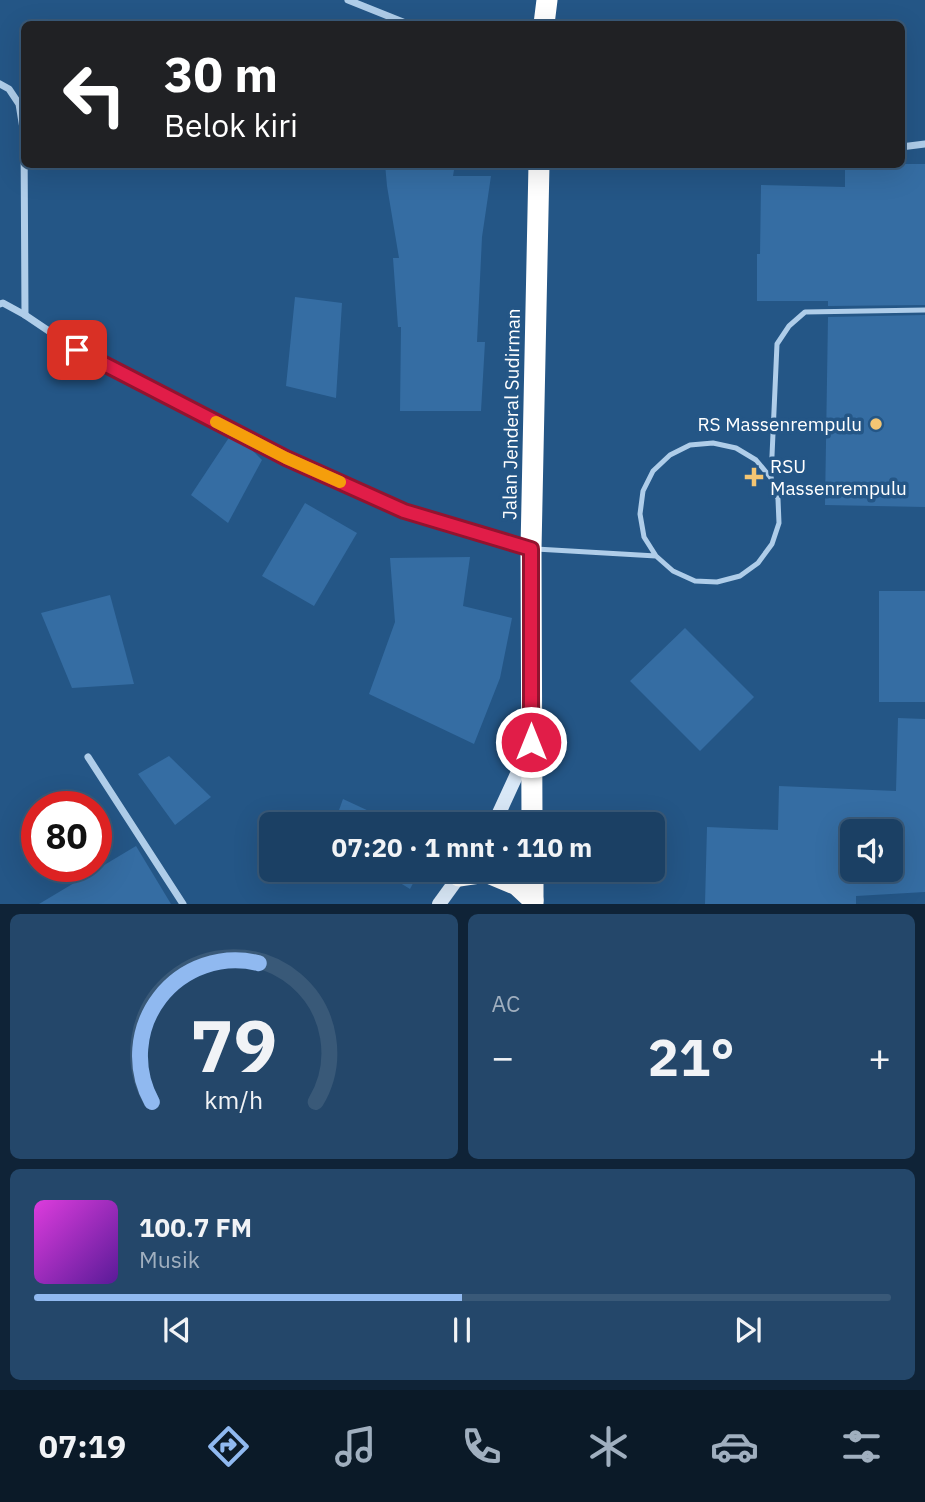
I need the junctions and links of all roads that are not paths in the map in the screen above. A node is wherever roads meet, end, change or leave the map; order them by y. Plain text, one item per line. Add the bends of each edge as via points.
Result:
1 (348, 0) edge
2 (547, 0) edge
3 (400, 21) edge
4 (544, 21) edge
5 (0, 84) edge
6 (21, 116) edge
7 (925, 144) edge
8 (905, 146) edge
9 (24, 168) edge
10 (539, 168) edge
11 (0, 304) edge
12 (925, 310) edge
13 (25, 315) junction
14 (771, 478) junction
15 (529, 548) junction
16 (656, 556) junction
17 (531, 742) junction
18 (88, 757) dead end
19 (499, 812) edge
20 (532, 812) edge
21 (455, 882) edge
22 (512, 882) edge
23 (533, 882) edge
24 (533, 902) edge
25 (183, 904) edge
26 (439, 904) edge

1 - 3 street
2 - 4 highway
5 - 6 street via 19,104
7 - 8 street
9 - 13 street
10 - 15 highway, Jalan Jenderal Sudirman
11 - 13 street
12 - 14 lane via 805,312 789,326 777,344
13 - 15 street via 77,350 286,458 404,511
14 - 16 lane via 779,523 772,544 758,563 740,576 717,582 695,580 673,571
14 - 16 lane via 756,460 736,448 690,445 670,455 653,471 643,491 644,537
15 - 16 lane
15 - 17 highway, Jalan Jenderal Sudirman
17 - 19 main road, Jalan Jenderal Sudirman
17 - 20 highway
18 - 25 street
21 - 26 main road
22 - 24 highway
23 - 24 highway

